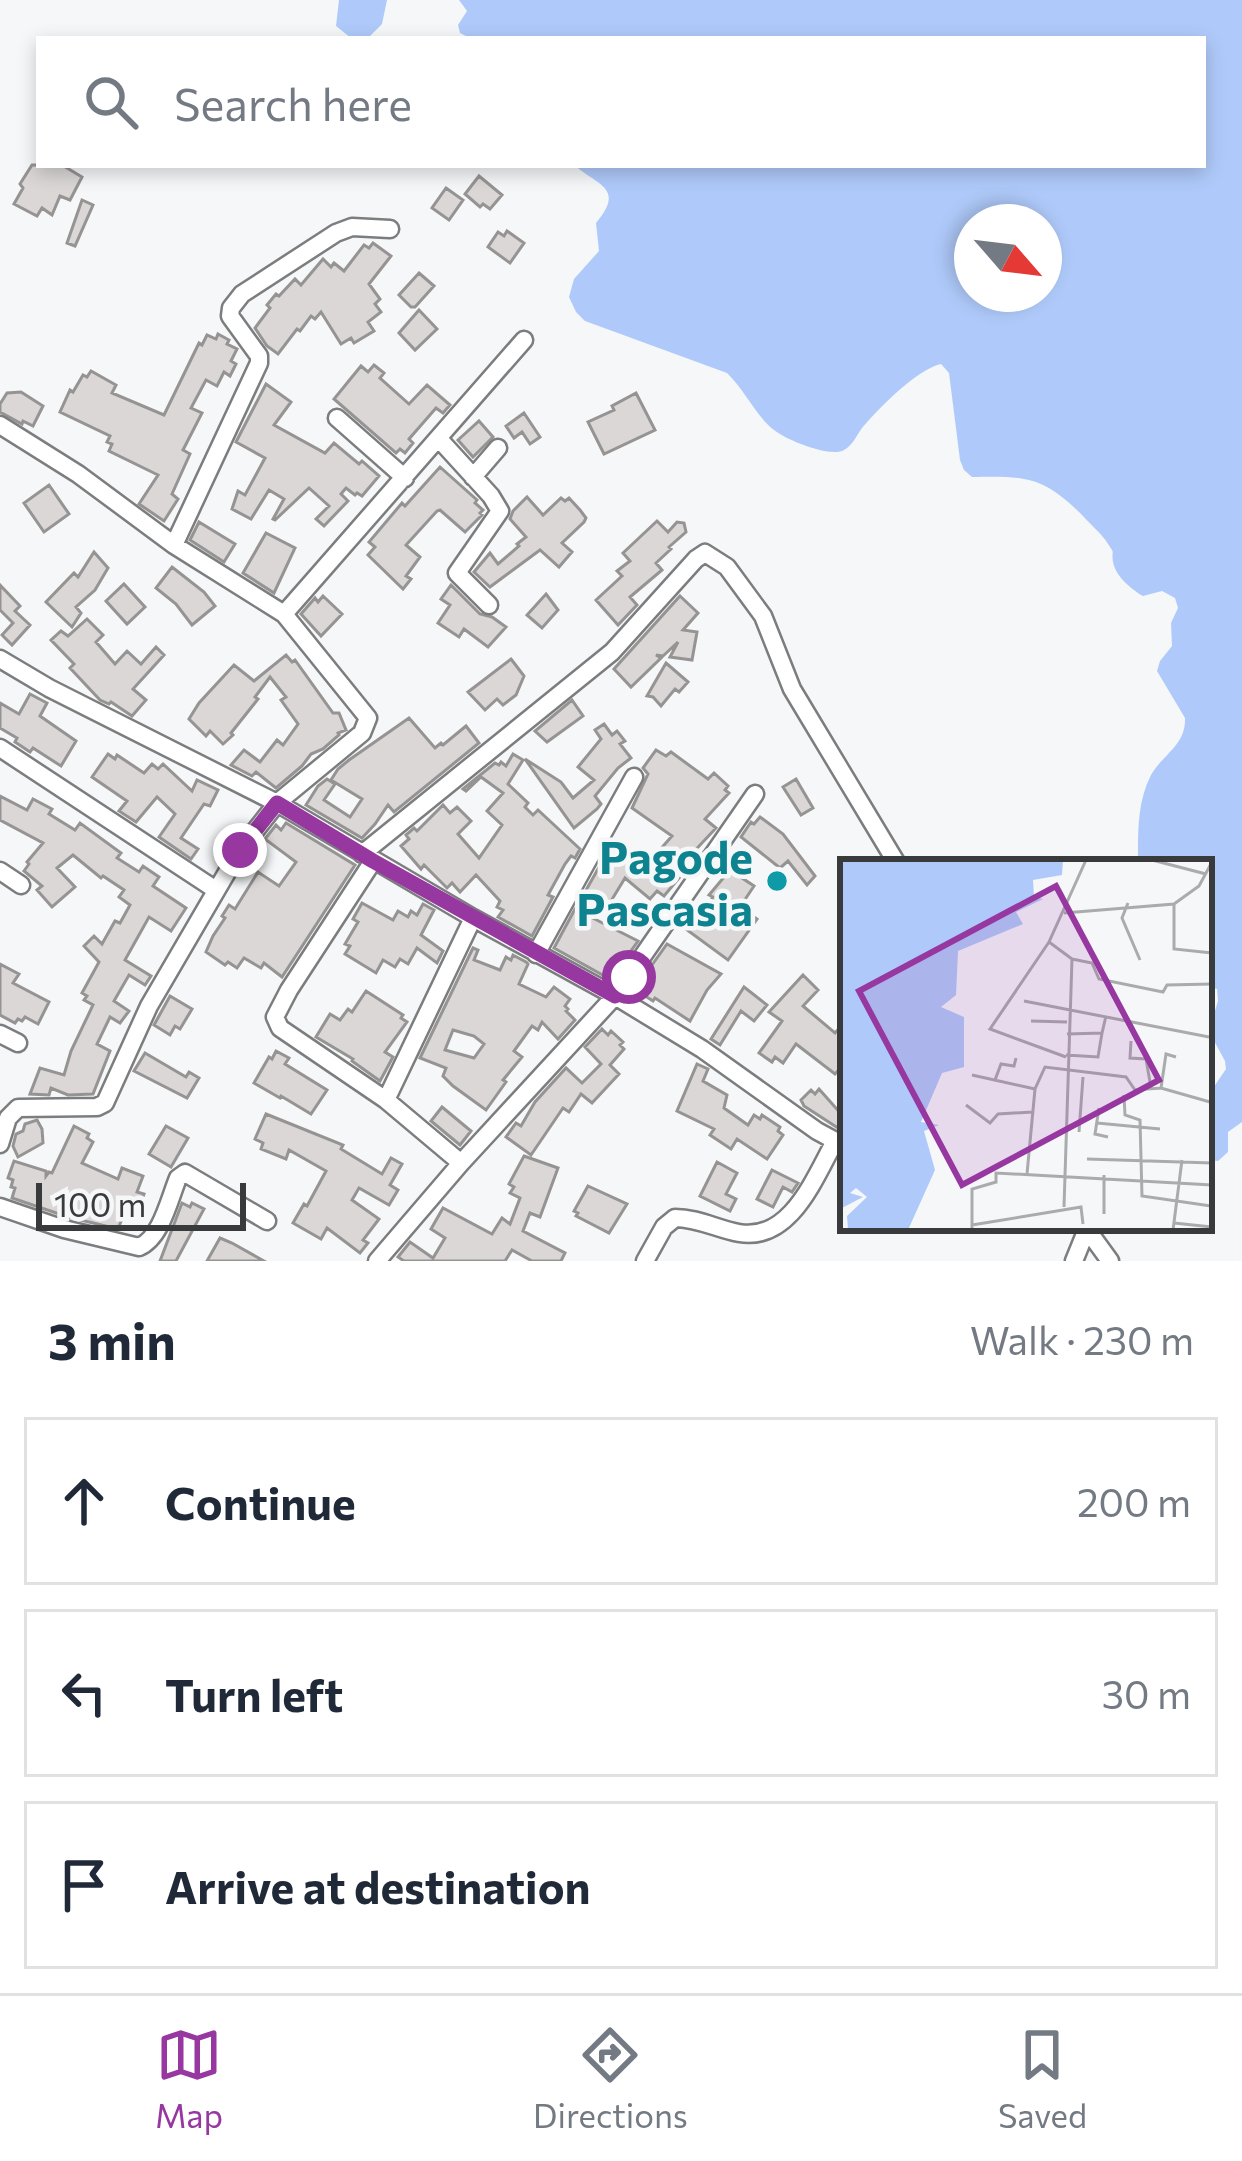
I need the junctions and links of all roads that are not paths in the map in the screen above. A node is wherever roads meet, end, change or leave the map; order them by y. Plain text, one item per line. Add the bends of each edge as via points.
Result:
1 (390, 229) dead end
2 (524, 340) dead end
3 (337, 418) dead end
4 (0, 425) edge
5 (439, 440) junction
6 (498, 448) dead end
7 (473, 477) junction
8 (405, 478) junction
9 (174, 545) junction
10 (490, 604) dead end
11 (284, 614) junction
12 (0, 659) edge
13 (0, 748) edge
14 (634, 777) dead end
15 (755, 794) dead end
16 (277, 803) junction
17 (368, 857) junction
18 (894, 859) edge
19 (0, 871) edge
20 (21, 885) dead end
21 (216, 890) junction
22 (473, 918) junction
23 (536, 953) junction
24 (615, 996) junction
25 (0, 1034) edge
26 (17, 1042) dead end
27 (386, 1100) junction
28 (0, 1144) edge
29 (839, 1144) edge
30 (461, 1162) junction
31 (0, 1207) edge
32 (267, 1221) dead end
33 (1086, 1231) edge
34 (1088, 1231) edge
35 (377, 1261) edge
36 (645, 1261) edge
37 (1074, 1261) edge
38 (1111, 1261) edge

1 - 9 street via 336,233 235,301 230,316 259,363
2 - 5 street
3 - 8 street
4 - 9 street
5 - 7 street
5 - 8 street
6 - 7 street
7 - 10 street via 500,511 457,573
8 - 11 street
9 - 11 street
11 - 16 street via 368,722
12 - 16 street
13 - 21 street
14 - 23 street
15 - 24 street
16 - 17 street
16 - 21 street
17 - 18 street via 612,652 704,553 727,567 763,616 792,689
17 - 22 street
17 - 27 street via 275,1017
19 - 20 street
21 - 28 street via 105,1103 18,1108
22 - 23 street
22 - 27 street
23 - 24 street
24 - 29 street
24 - 30 street
25 - 26 street
27 - 30 street
29 - 36 street via 782,1223 760,1235 675,1218
30 - 35 street
31 - 32 street via 146,1246 185,1173
33 - 37 street
34 - 38 street

